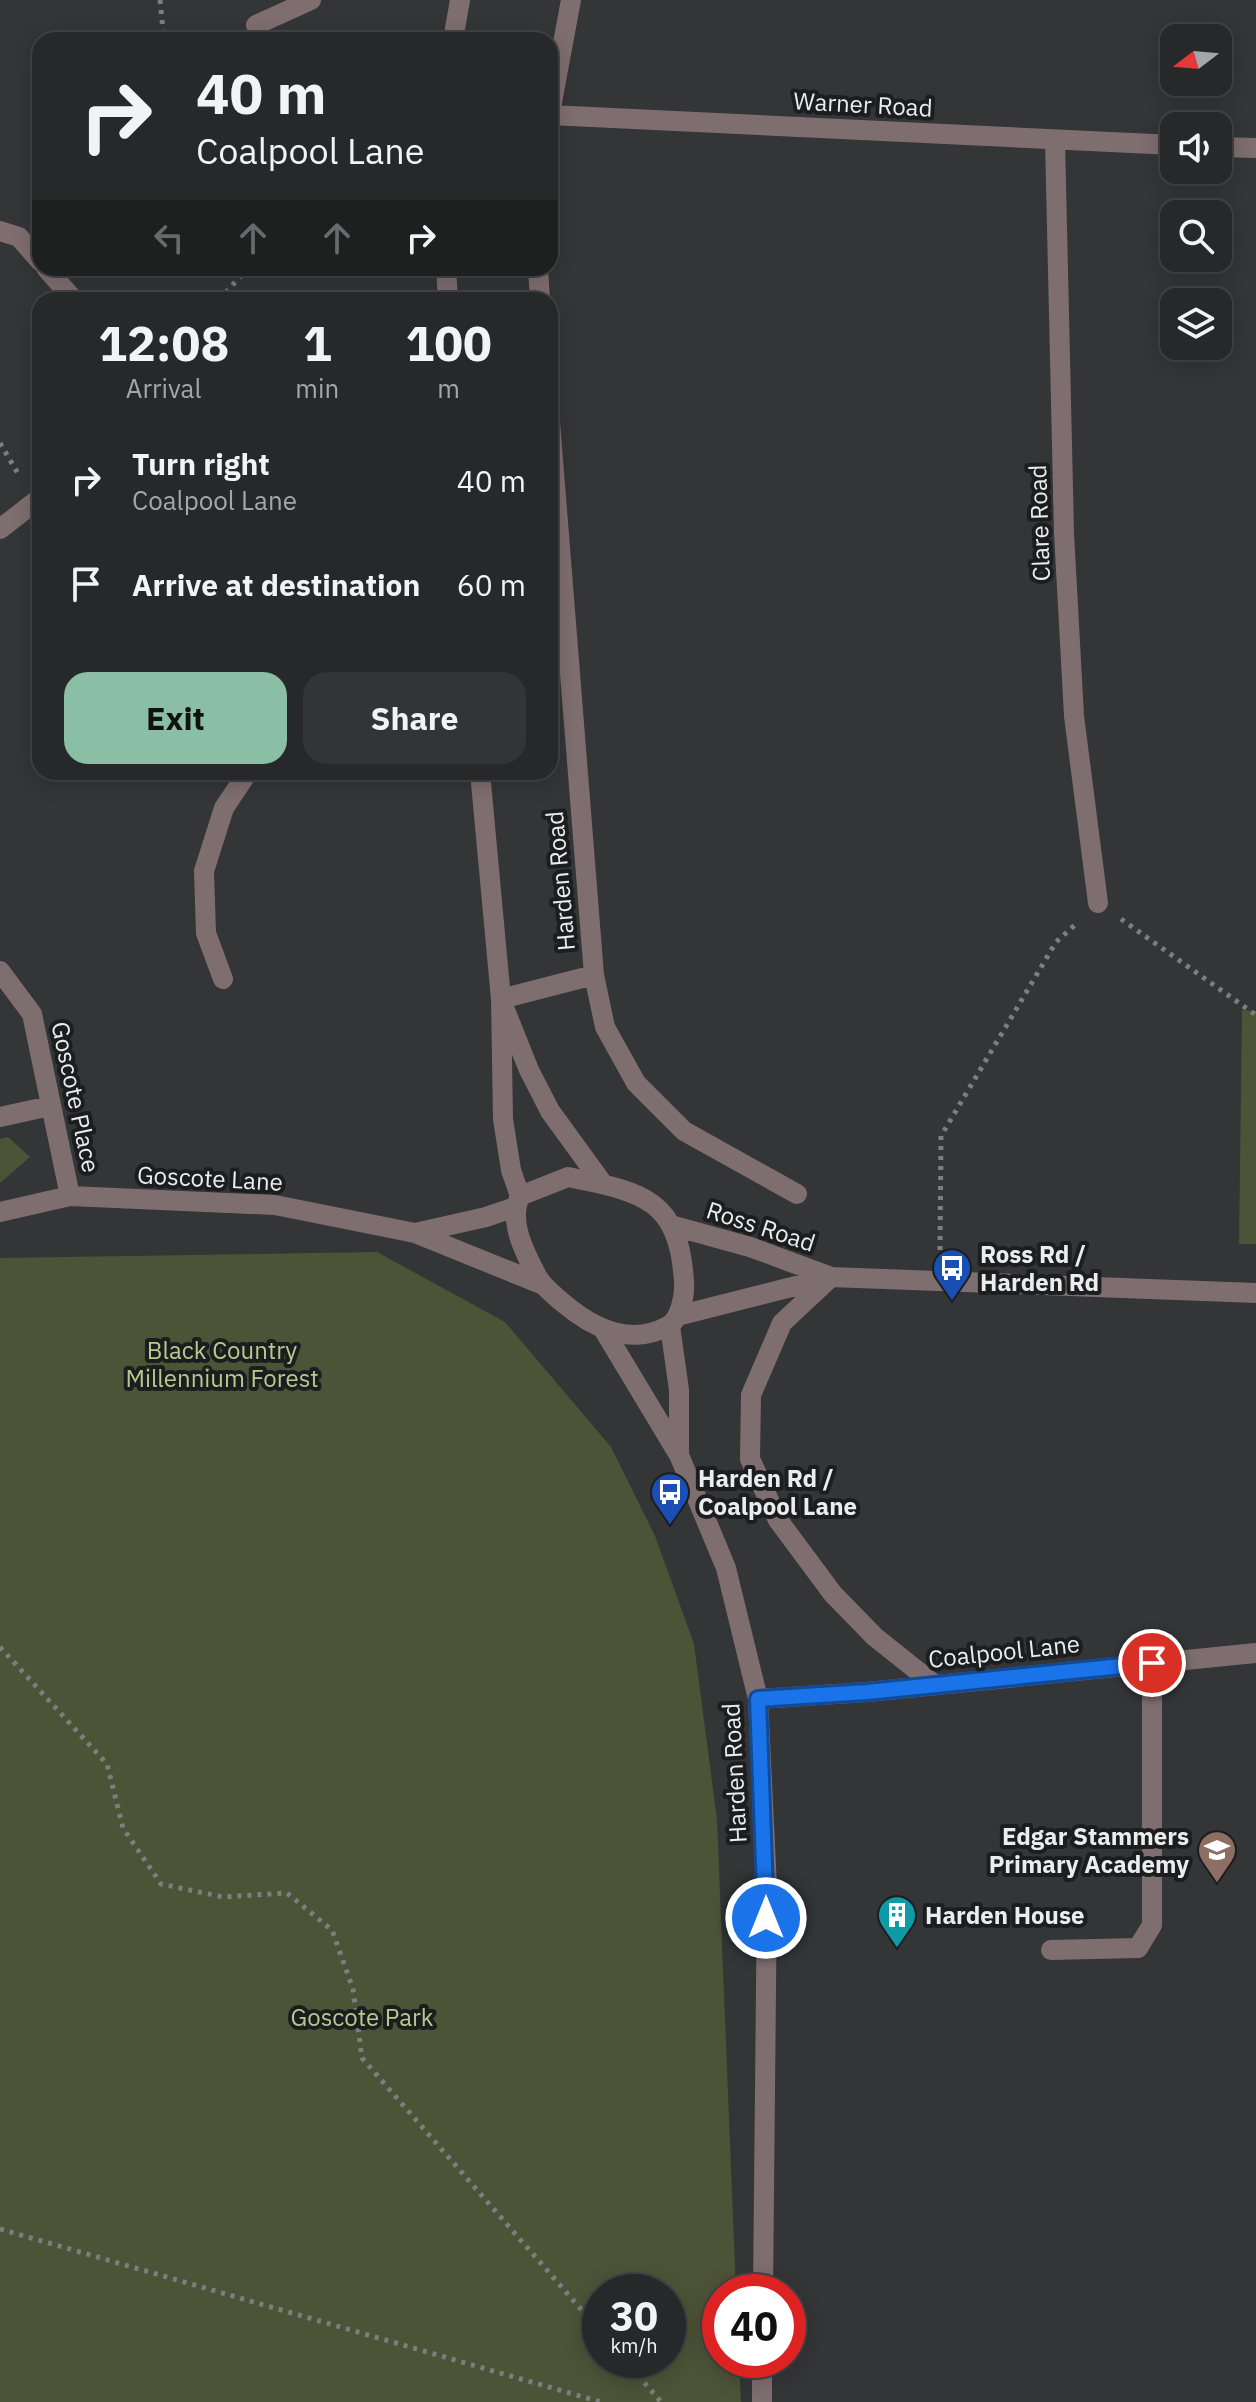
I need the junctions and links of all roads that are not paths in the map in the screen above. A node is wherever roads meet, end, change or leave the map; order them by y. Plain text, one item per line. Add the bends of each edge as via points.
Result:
1 (311, 0) edge
2 (460, 0) edge
3 (571, 0) edge
4 (256, 25) dead end
5 (454, 32) edge
6 (558, 71) edge
7 (558, 114) edge
8 (1055, 140) junction
9 (1160, 144) edge
10 (1232, 147) edge
11 (1256, 148) edge
12 (0, 231) edge
13 (32, 252) edge
14 (53, 276) edge
15 (67, 292) edge
16 (32, 504) edge
17 (558, 523) edge
18 (0, 529) edge
19 (243, 780) edge
20 (481, 780) edge
21 (1098, 903) road end
22 (0, 971) edge
23 (594, 975) junction
24 (223, 979) dead end
25 (501, 999) junction
26 (50, 1106) junction
27 (0, 1117) edge
28 (603, 1184) junction
29 (797, 1194) dead end
30 (70, 1196) junction
31 (517, 1201) junction
32 (0, 1212) edge
33 (674, 1226) junction
34 (415, 1233) junction
35 (831, 1277) junction
36 (541, 1284) junction
37 (1256, 1293) edge
38 (674, 1321) junction
39 (605, 1332) junction
40 (679, 1455) junction
41 (1256, 1653) edge
42 (1152, 1663) junction
43 (934, 1684) junction
44 (758, 1699) junction
45 (1051, 1950) dead end
46 (763, 2274) edge
47 (762, 2378) edge
48 (762, 2402) edge

1 - 4 street
2 - 5 street
3 - 6 street
7 - 8 street, Warner Road
8 - 9 street, Warner Road
8 - 21 street, Clare Road via 1072,686
10 - 11 street
12 - 13 street via 19,237
14 - 15 street
16 - 18 street
17 - 23 street, Harden Road
19 - 24 street via 224,808 204,871 206,933
20 - 25 street
22 - 26 street, Goscote Place via 32,1014
23 - 25 street
23 - 29 street, Harden Road via 605,1027 636,1083 684,1131
25 - 28 street via 550,1111
25 - 31 street via 503,1119
26 - 27 street
26 - 30 street, Goscote Place
28 - 31 street via 568,1177
28 - 33 street via 647,1201
30 - 32 street, Goscote Lane
30 - 34 street, Goscote Lane via 275,1205
31 - 34 street, Goscote Lane via 486,1217
31 - 36 street via 521,1247
33 - 35 street, Ross Road
33 - 38 street via 684,1291
34 - 36 street, Goscote Lane
35 - 37 street, Ross Road
35 - 38 street, Ross Road
35 - 43 street via 782,1323 751,1395 750,1459 778,1520 833,1594 875,1637
36 - 39 street
38 - 39 street via 645,1334
38 - 40 street, Harden Road
39 - 40 street, Harden Road
40 - 44 street, Harden Road via 726,1568
41 - 42 street, Coalpool Lane
42 - 43 street, Coalpool Lane
42 - 45 street via 1152,1925 1138,1948
43 - 44 street, Coalpool Lane
44 - 46 street, Harden Road via 767,1887
47 - 48 street

